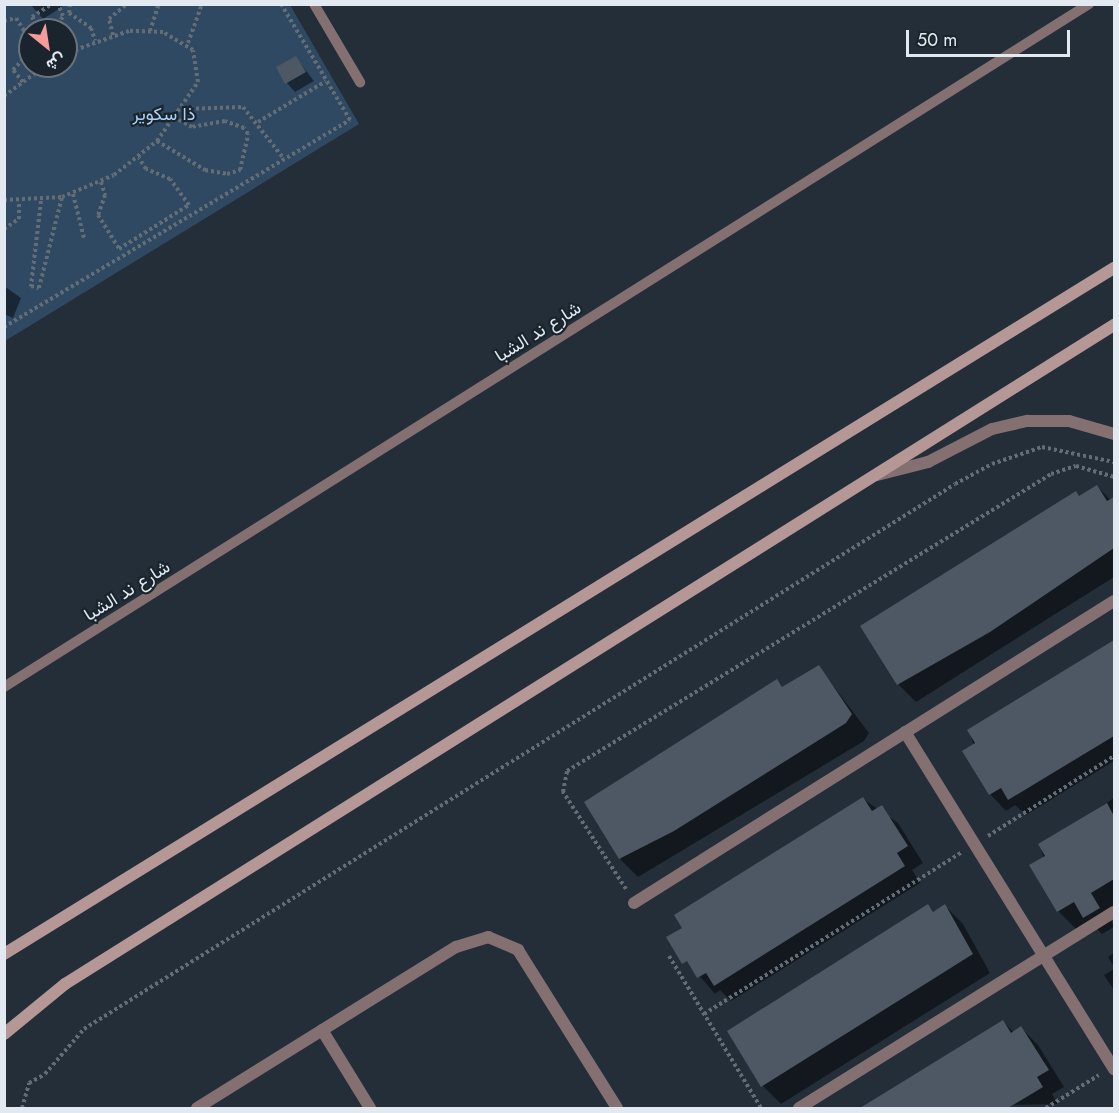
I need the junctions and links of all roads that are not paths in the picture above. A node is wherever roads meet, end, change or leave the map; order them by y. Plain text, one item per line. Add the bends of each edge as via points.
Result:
1 (314, 4) edge
2 (1089, 4) edge
3 (360, 82) dead end
4 (1114, 268) edge
5 (1114, 325) edge
6 (1114, 434) edge
7 (870, 477) junction
8 (1114, 601) edge
9 (4, 687) edge
10 (905, 732) junction
11 (634, 903) road end
12 (1114, 912) edge
13 (4, 954) edge
14 (1044, 956) junction
15 (321, 1030) junction
16 (4, 1034) edge
17 (1114, 1068) edge
18 (197, 1108) edge
19 (370, 1108) edge
20 (617, 1108) edge
21 (799, 1108) edge

1 - 3 lane
2 - 9 lane, شارع ند الشبا
4 - 13 main road
5 - 7 main road
6 - 7 street via 1069,421 1028,421 992,429 928,462
7 - 16 main road via 64,984
8 - 10 street
10 - 11 street
10 - 14 street
12 - 14 street
14 - 17 street
14 - 21 street
15 - 18 street
15 - 19 street
15 - 20 street via 471,940 504,941 528,963

